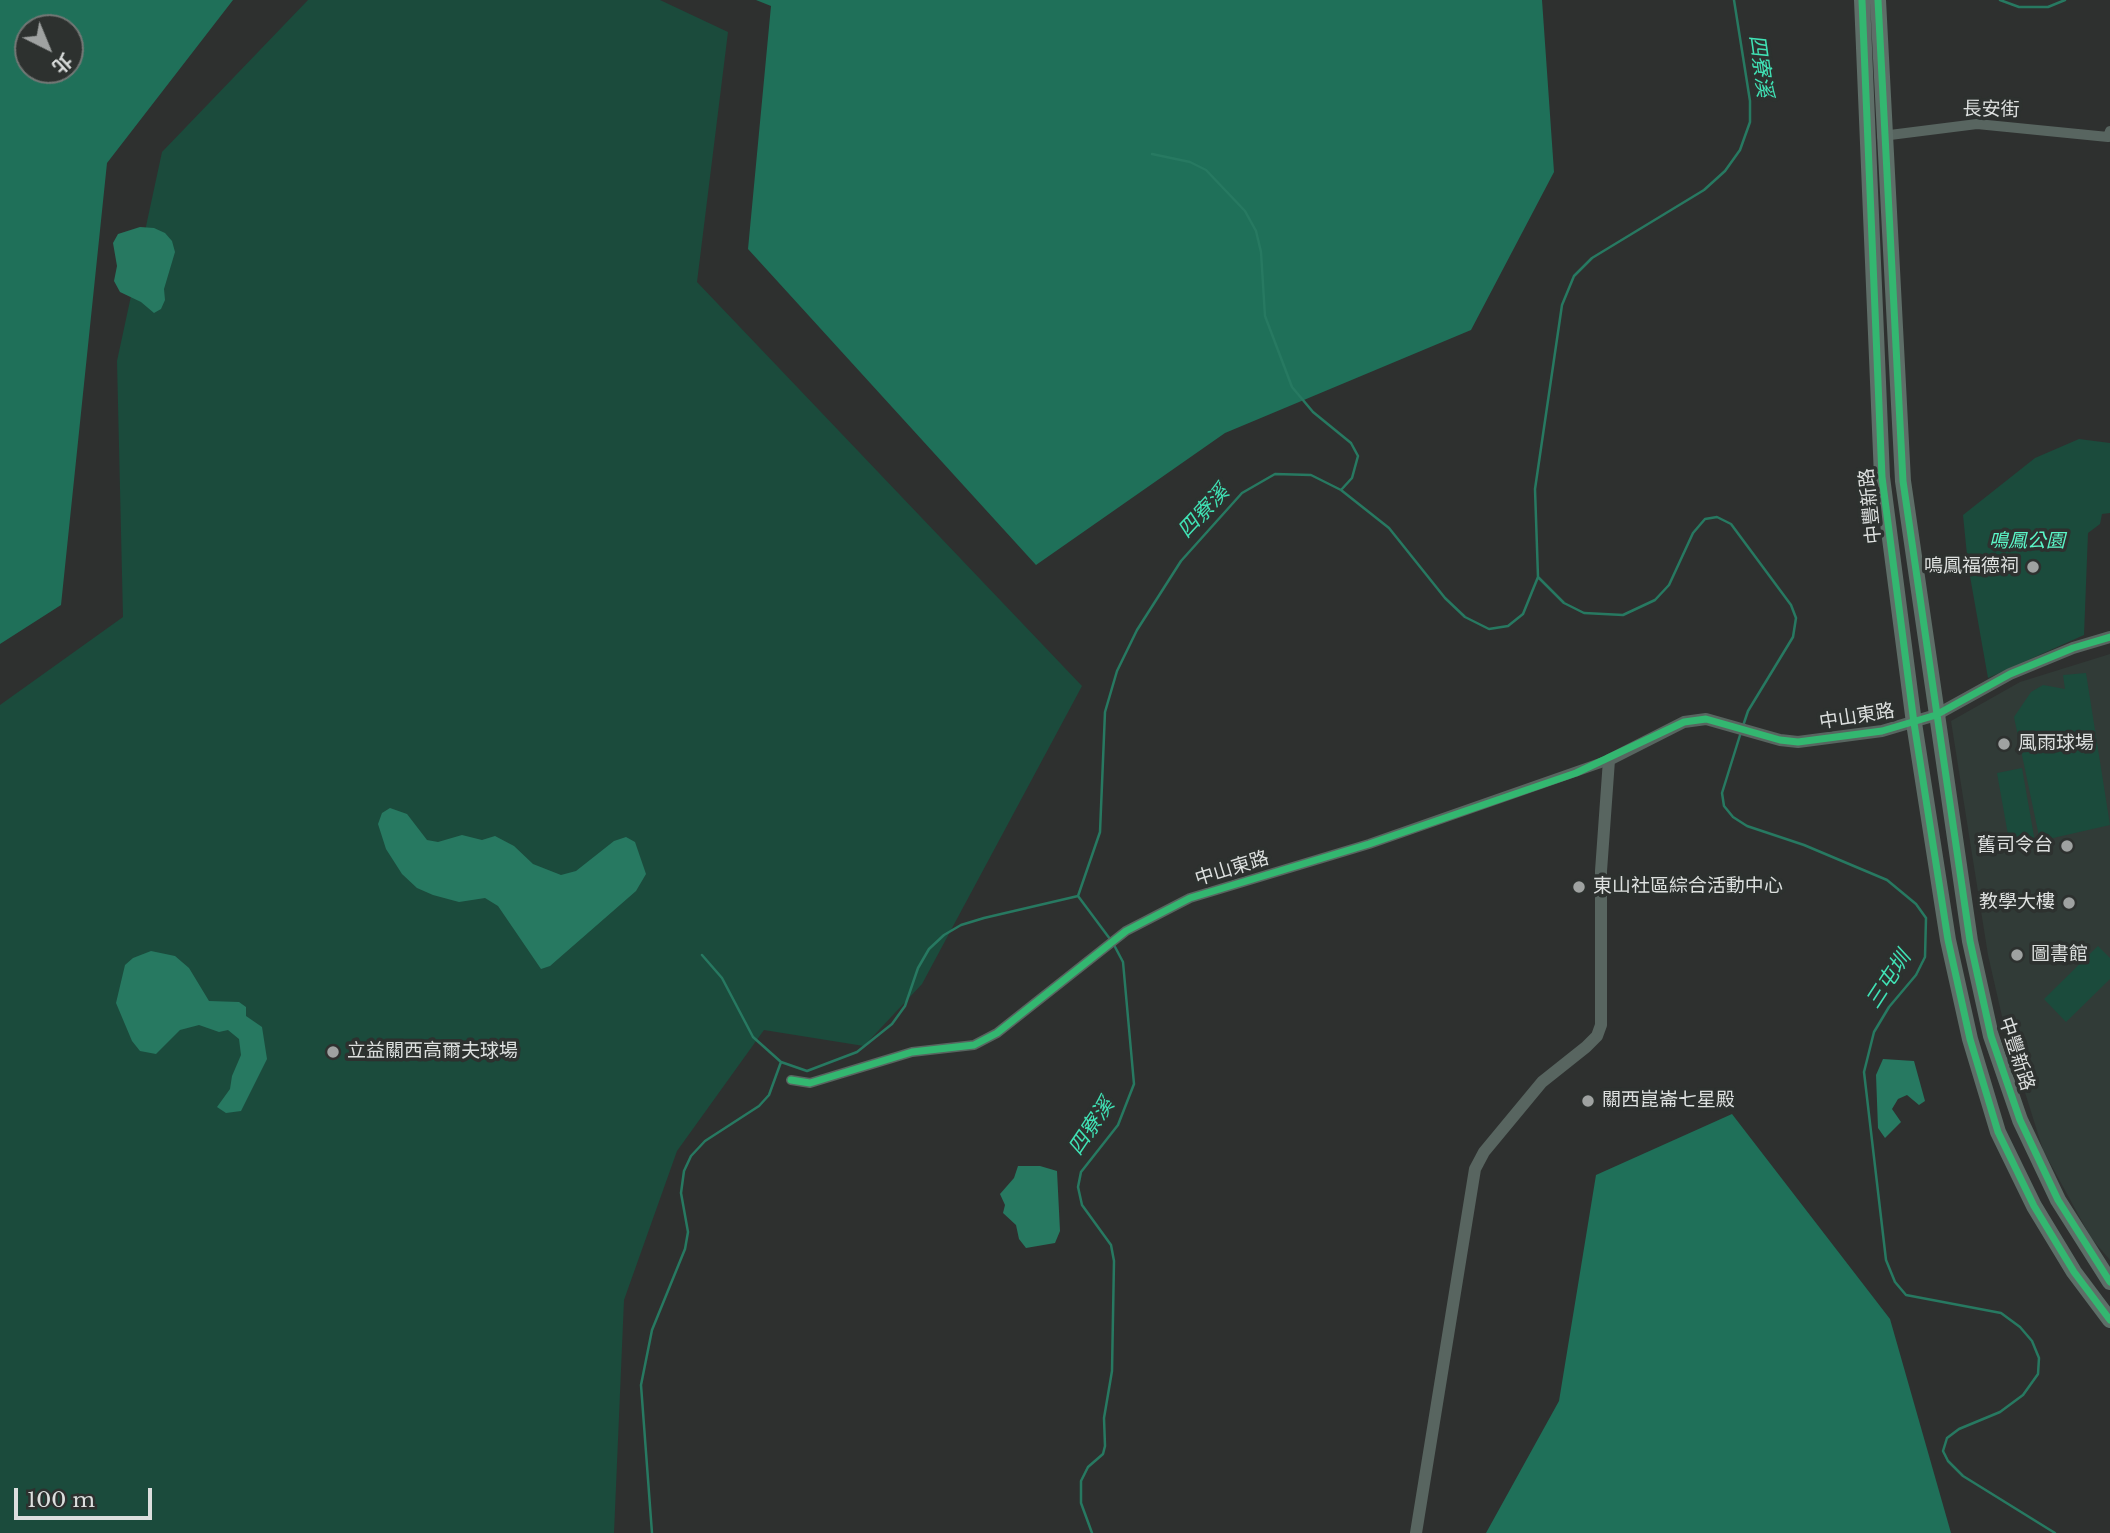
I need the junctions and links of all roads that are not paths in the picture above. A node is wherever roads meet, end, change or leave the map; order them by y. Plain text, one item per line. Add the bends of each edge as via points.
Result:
1 (1862, 0) edge
2 (1878, 0) edge
3 (1871, 22) junction
4 (2110, 131) edge
5 (1886, 136) junction
6 (1867, 138) junction
7 (2110, 637) edge
8 (1936, 715) junction
9 (1914, 723) junction
10 (1609, 760) junction
11 (791, 1080) dead end
12 (2110, 1282) edge
13 (2110, 1320) edge
14 (1416, 1533) edge

1 - 3 main road
2 - 3 main road
3 - 5 main road, 中豐新路
3 - 6 main road, 中豐新路
4 - 5 street, 長安街 via 2108,136 1977,124
5 - 6 street, 長安街
5 - 8 main road, 中豐新路 via 1903,481
6 - 9 main road, 中豐新路 via 1882,477
7 - 8 street, 中山東路 via 2010,674
8 - 9 street, 中山東路
8 - 12 main road, 中豐新路 via 1970,941 1991,1036 2020,1119 2058,1199
9 - 10 street, 中山東路 via 1798,742 1706,719 1684,722
9 - 13 main road, 中豐新路 via 1948,940 1970,1039 1998,1132 2041,1217
10 - 11 street, 中山東路 via 1369,844 1190,898 1126,931 997,1033 974,1045 912,1052 810,1083
10 - 14 street via 1601,871 1601,1025 1586,1047 1542,1082 1475,1169

